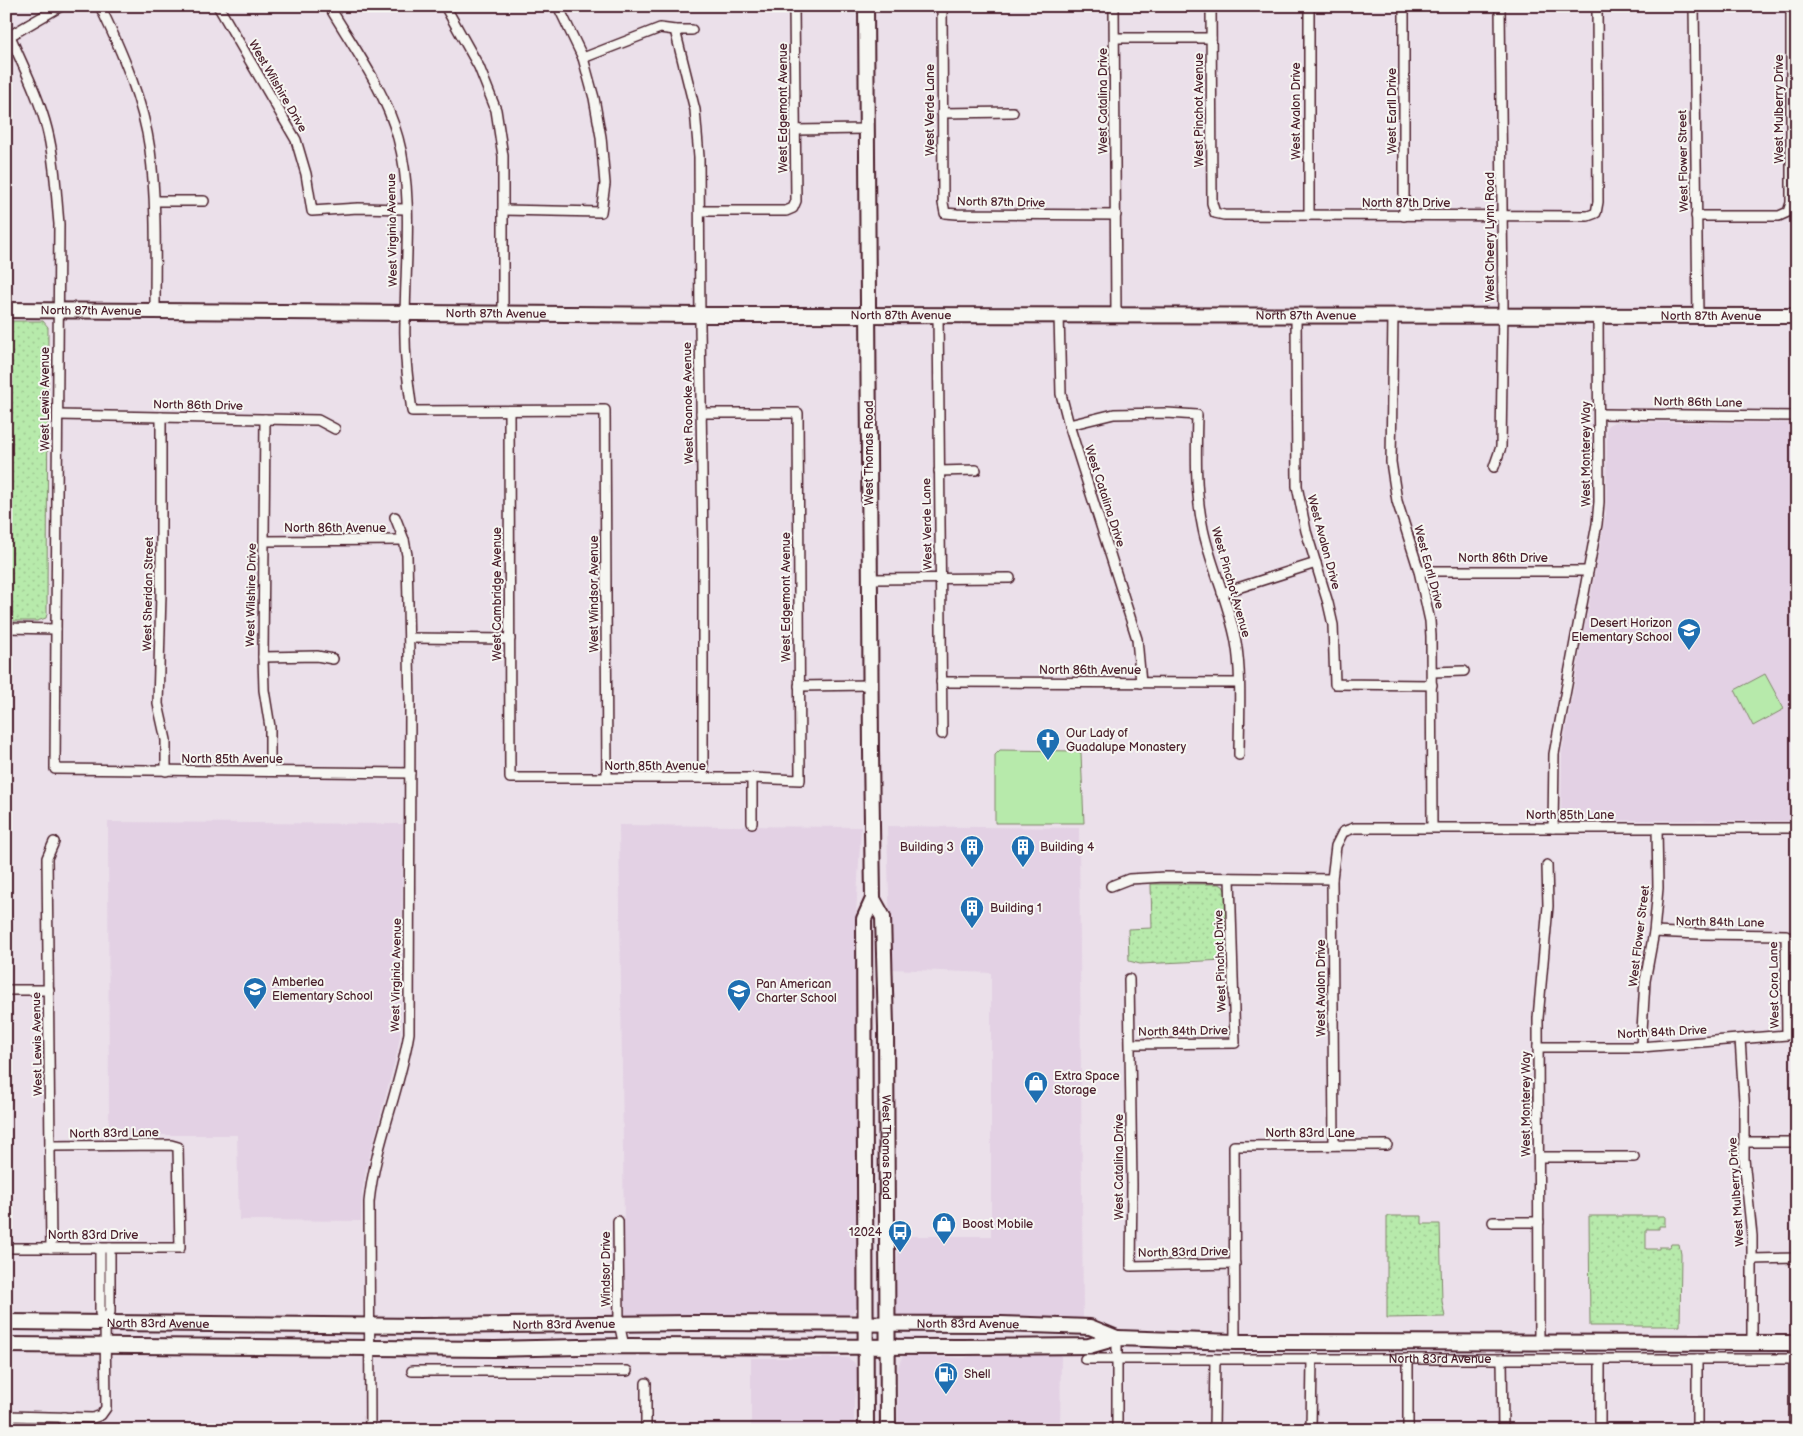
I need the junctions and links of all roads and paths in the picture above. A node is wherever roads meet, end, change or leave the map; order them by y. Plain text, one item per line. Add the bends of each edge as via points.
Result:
1 (61, 6) edge
2 (100, 6) edge
3 (218, 6) edge
4 (329, 6) edge
5 (445, 6) edge
6 (558, 6) edge
7 (794, 6) edge
8 (866, 6) edge
9 (942, 6) edge
10 (1114, 6) edge
11 (1211, 6) edge
12 (1308, 6) edge
13 (1404, 6) edge
14 (1500, 6) edge
15 (1597, 6) edge
16 (1694, 6) edge
17 (1791, 6) edge
18 (675, 30) junction
19 (692, 30) dead end
20 (8, 37) edge
21 (1115, 38) junction
22 (1211, 38) junction
23 (583, 58) junction
24 (1013, 112) dead end
25 (942, 113) junction
26 (866, 129) junction
27 (795, 130) junction
28 (154, 201) junction
29 (204, 201) dead end
30 (406, 209) junction
31 (503, 210) junction
32 (700, 211) junction
33 (945, 213) joint
34 (1215, 213) joint
35 (1116, 215) junction
36 (1309, 215) junction
37 (1404, 216) junction
38 (1502, 216) junction
39 (1696, 216) junction
40 (6, 310) edge
41 (57, 311) junction
42 (155, 311) junction
43 (405, 313) junction
44 (503, 313) junction
45 (938, 314) junction
46 (700, 315) junction
47 (867, 315) junction
48 (1059, 315) junction
49 (1116, 315) junction
50 (1296, 315) junction
51 (1503, 315) junction
52 (1393, 316) junction
53 (1598, 316) junction
54 (1698, 316) junction
55 (1797, 316) edge
56 (509, 411) junction
57 (701, 413) junction
58 (1599, 414) junction
59 (58, 415) junction
60 (1797, 416) edge
61 (161, 417) junction
62 (265, 419) junction
63 (1069, 425) junction
64 (335, 428) dead end
65 (1494, 467) dead end
66 (976, 470) dead end
67 (939, 471) junction
68 (395, 517) dead end
69 (404, 540) junction
70 (265, 541) junction
71 (1316, 563) junction
72 (1419, 571) junction
73 (1588, 571) junction
74 (1010, 578) dead end
75 (870, 579) junction
76 (940, 579) junction
77 (1222, 593) junction
78 (6, 628) edge
79 (56, 629) junction
80 (409, 638) junction
81 (510, 639) junction
82 (263, 656) junction
83 (333, 659) dead end
84 (1464, 671) dead end
85 (1432, 672) junction
86 (941, 682) junction
87 (1142, 683) junction
88 (1239, 683) junction
89 (871, 685) junction
90 (1432, 685) junction
91 (799, 686) junction
92 (942, 734) dead end
93 (1239, 756) dead end
94 (55, 769) joint
95 (166, 771) junction
96 (270, 772) junction
97 (410, 772) junction
98 (510, 778) joint
99 (607, 778) junction
100 (703, 778) junction
101 (752, 778) junction
102 (800, 780) joint
103 (752, 823) dead end
104 (1432, 827) junction
105 (1553, 828) junction
106 (1657, 828) junction
107 (1797, 828) edge
108 (1343, 832) joint
109 (54, 842) dead end
110 (1546, 865) dead end
111 (1230, 878) junction
112 (1332, 879) junction
113 (1110, 886) dead end
114 (873, 899) junction
115 (1654, 932) junction
116 (1786, 935) joint
117 (1129, 979) dead end
118 (6, 990) edge
119 (49, 990) junction
120 (1787, 1035) joint
121 (1740, 1039) junction
122 (1235, 1043) joint
123 (1131, 1044) junction
124 (1538, 1047) junction
125 (1641, 1047) junction
126 (864, 1102) junction
127 (886, 1102) junction
128 (1744, 1142) junction
129 (1797, 1142) edge
130 (1334, 1145) junction
131 (1387, 1145) dead end
132 (50, 1146) junction
133 (1539, 1157) junction
134 (1634, 1157) dead end
135 (618, 1221) dead end
136 (1493, 1222) dead end
137 (1539, 1222) junction
138 (6, 1248) edge
139 (51, 1248) junction
140 (100, 1248) junction
141 (110, 1248) junction
142 (180, 1248) joint
143 (1752, 1258) junction
144 (1797, 1258) edge
145 (1235, 1264) junction
146 (1130, 1266) joint
147 (100, 1282) junction
148 (110, 1282) junction
149 (6, 1322) edge
150 (105, 1322) junction
151 (619, 1323) junction
152 (865, 1324) junction
153 (887, 1324) junction
154 (369, 1325) junction
155 (1117, 1338) junction
156 (1235, 1342) junction
157 (1752, 1343) junction
158 (1795, 1343) edge
159 (1539, 1344) junction
160 (6, 1345) edge
161 (105, 1346) junction
162 (624, 1346) junction
163 (865, 1347) junction
164 (369, 1348) junction
165 (887, 1348) junction
166 (1085, 1360) dead end
167 (1117, 1360) junction
168 (1215, 1360) junction
169 (1312, 1360) junction
170 (1408, 1360) junction
171 (1502, 1360) junction
172 (1600, 1360) junction
173 (1696, 1360) junction
174 (1794, 1360) junction
175 (412, 1371) dead end
176 (627, 1371) dead end
177 (646, 1383) dead end
178 (6, 1416) edge
179 (64, 1417) junction
180 (1794, 1425) dead end
181 (64, 1430) edge
182 (370, 1430) edge
183 (646, 1430) edge
184 (866, 1430) edge
185 (888, 1430) edge
186 (1117, 1430) edge
187 (1214, 1430) edge
188 (1311, 1430) edge
189 (1408, 1430) edge
190 (1503, 1430) edge
191 (1600, 1430) edge
192 (1697, 1430) edge

1 - 20 street
2 - 28 street via 118,42 138,97 150,149
3 - 30 street, West Wilshire Drive via 296,140 312,211
4 - 30 street, West Virginia Avenue via 390,115 403,164
5 - 31 street via 479,67 496,110 503,156
6 - 23 street
7 - 27 street, West Edgemont Avenue
8 - 26 main road, West Thomas Road
9 - 25 street, West Verde Lane
10 - 21 street, West Catalina Drive
11 - 22 street, West Pinchot Avenue
12 - 36 street, West Avalon Drive
13 - 37 street, West Earll Drive
14 - 38 street, West Cheery Lynn Road
15 - 38 street, North 87th Drive via 1596,212 1588,216
16 - 39 street, West Flower Street
17 - 39 street, West Mulberry Drive via 1791,203 1788,212 1779,216
18 - 19 street
18 - 23 street via 660,28
18 - 32 street, West Roanoke Avenue via 695,110
20 - 41 street, West Lewis Avenue via 31,84 47,129 59,224
21 - 22 street
21 - 35 street, West Catalina Drive
22 - 34 street, West Pinchot Avenue via 1212,203
23 - 31 street via 601,137 605,184 601,212
24 - 25 street
25 - 33 street, West Verde Lane
26 - 27 street
26 - 47 main road, West Thomas Road
27 - 32 street, West Edgemont Avenue via 796,201 793,208 786,211
28 - 29 street
28 - 42 street
30 - 43 street, West Virginia Avenue
31 - 44 street
32 - 46 street, West Roanoke Avenue
33 - 35 street, North 87th Drive
34 - 36 street, North 87th Drive
35 - 49 street, West Catalina Drive
36 - 37 street, North 87th Drive
37 - 38 street, North 87th Drive
38 - 51 street, West Cheery Lynn Road
39 - 54 street, West Flower Street
40 - 41 main road, North 87th Avenue
41 - 42 main road, North 87th Avenue
41 - 59 street, West Lewis Avenue
42 - 43 main road, North 87th Avenue
43 - 44 main road, North 87th Avenue
43 - 56 street, West Virginia Avenue via 405,351 412,411
44 - 46 main road, North 87th Avenue
45 - 47 main road, North 87th Avenue
45 - 48 main road, North 87th Avenue
45 - 67 street, West Verde Lane
46 - 47 main road, North 87th Avenue
46 - 57 street, West Roanoke Avenue
47 - 75 main road, West Thomas Road
48 - 49 main road, North 87th Avenue
48 - 63 street, West Catalina Drive via 1061,394
49 - 50 main road, North 87th Avenue
50 - 52 main road, North 87th Avenue
50 - 71 street, West Avalon Drive via 1297,486
51 - 52 main road, North 87th Avenue
51 - 53 main road, North 87th Avenue
51 - 65 street, West Cheery Lynn Road via 1501,447
52 - 72 street, West Earll Drive via 1391,462 1397,501
53 - 54 main road, North 87th Avenue
53 - 58 street, West Monterey Way
54 - 55 main road, North 87th Avenue
56 - 81 street, West Cambridge Avenue
56 - 99 street, West Windsor Avenue via 605,410
57 - 91 street, West Edgemont Avenue via 798,413
57 - 100 street, West Roanoke Avenue
58 - 60 street, North 86th Lane
58 - 73 street, West Monterey Way via 1599,502
59 - 61 street, North 86th Drive
59 - 79 street, West Lewis Avenue
61 - 62 street, North 86th Drive
61 - 95 street, West Sheridan Street via 158,704 166,740
62 - 64 street, North 86th Drive via 318,420
62 - 70 street, West Wilshire Drive
63 - 77 street, West Pinchot Avenue via 1114,414 1197,415 1196,455 1203,529
63 - 87 street, West Catalina Drive via 1137,639
66 - 67 street
67 - 76 street, West Verde Lane
68 - 69 street, West Virginia Avenue
69 - 70 street, North 86th Avenue
69 - 80 street, West Virginia Avenue
70 - 82 street, West Wilshire Drive
71 - 77 street
71 - 90 street, West Avalon Drive via 1333,625 1335,684
72 - 73 street, North 86th Drive
72 - 85 street, West Earll Drive via 1430,621
73 - 105 street, West Monterey Way via 1554,754
74 - 76 street
75 - 76 street
75 - 89 main road, West Thomas Road
76 - 86 street, West Verde Lane
77 - 88 street, West Pinchot Avenue via 1236,643
78 - 79 street
79 - 94 street, West Lewis Avenue
80 - 81 street
80 - 97 street, West Virginia Avenue
81 - 98 street, West Cambridge Avenue
82 - 83 street
82 - 96 street, West Wilshire Drive via 270,726
84 - 85 street
85 - 90 street, West Earll Drive
86 - 87 street, North 86th Avenue
86 - 92 street, West Verde Lane
87 - 88 street, North 86th Avenue
88 - 93 street, West Pinchot Avenue
89 - 91 street
89 - 114 main road, West Thomas Road
90 - 104 street, West Earll Drive
91 - 102 street, West Edgemont Avenue
94 - 95 street, North 85th Avenue
95 - 96 street, North 85th Avenue
96 - 97 street, North 85th Avenue
97 - 154 street, West Virginia Avenue via 409,1033 371,1178
98 - 99 street, North 85th Avenue
99 - 100 street, North 85th Avenue
100 - 101 street, North 85th Avenue
101 - 102 street, North 85th Avenue
101 - 103 street
104 - 105 street, North 85th Lane
104 - 108 street, North 85th Lane via 1354,828
105 - 106 street, North 85th Lane
106 - 107 street, North 85th Lane
106 - 115 street, West Flower Street via 1658,888
108 - 112 street, West Avalon Drive via 1336,846
109 - 119 street, West Lewis Avenue via 47,858
110 - 124 street, West Monterey Way via 1548,906
111 - 112 street
111 - 113 street via 1129,879
111 - 122 street, West Pinchot Drive
112 - 130 street, West Avalon Drive
114 - 126 main road, West Thomas Road via 864,918
114 - 127 main road, West Thomas Road via 883,917
115 - 116 street, North 84th Lane
115 - 125 street, West Flower Street via 1645,982
116 - 120 street, West Cora Lane
117 - 123 street, West Catalina Drive
118 - 119 street
119 - 132 street, West Lewis Avenue
120 - 121 street, North 84th Drive
121 - 125 street, North 84th Drive
121 - 128 street, West Mulberry Drive
122 - 123 street, North 84th Drive
123 - 146 street, West Catalina Drive
124 - 125 street, North 84th Drive
124 - 133 street, West Monterey Way
126 - 127 main road
126 - 152 main road, West Thomas Road
127 - 153 main road, West Thomas Road
128 - 129 street
128 - 143 street, West Mulberry Drive
130 - 131 street, North 83rd Lane
130 - 145 street, North 83rd Lane via 1234,1146
132 - 139 street, West Lewis Avenue
132 - 142 street, North 83rd Lane via 178,1147
133 - 134 street
133 - 137 street, West Monterey Way
135 - 151 street, Windsor Drive
136 - 137 street
137 - 159 street, West Monterey Way
138 - 139 street, North 83rd Drive
139 - 140 street, North 83rd Drive
140 - 141 street, North 83rd Drive
140 - 147 street
141 - 142 street, North 83rd Drive
141 - 148 street
143 - 144 street
143 - 157 street, West Mulberry Drive
145 - 146 street, North 83rd Drive
145 - 156 street
147 - 148 street
147 - 150 street via 100,1313
148 - 150 street via 110,1312
149 - 150 main road, North 83rd Avenue
150 - 154 main road, North 83rd Avenue
150 - 161 street
151 - 152 main road, North 83rd Avenue
151 - 154 main road, North 83rd Avenue
151 - 162 street, Windsor Drive
152 - 153 main road, North 83rd Avenue
152 - 163 main road, West Thomas Road
153 - 155 main road, North 83rd Avenue via 1090,1327
153 - 165 main road, West Thomas Road
154 - 164 street, West Virginia Avenue
155 - 156 main road, North 83rd Avenue
155 - 165 main road, North 83rd Avenue via 1089,1346
155 - 167 street
156 - 159 main road, North 83rd Avenue
157 - 158 main road, North 83rd Avenue
157 - 159 main road, North 83rd Avenue
158 - 174 street
160 - 161 main road, North 83rd Avenue
161 - 164 main road, North 83rd Avenue
161 - 179 street via 106,1408 93,1418
162 - 163 main road, North 83rd Avenue
162 - 164 main road, North 83rd Avenue
163 - 165 main road, North 83rd Avenue
163 - 184 main road, West Thomas Road
164 - 182 street, West Virginia Avenue
165 - 185 main road, West Thomas Road
166 - 167 street, North 83rd Avenue
167 - 168 street, North 83rd Avenue
167 - 186 street
168 - 169 street, North 83rd Avenue
168 - 187 street
169 - 170 street, North 83rd Avenue
169 - 188 street
170 - 171 street, North 83rd Avenue
170 - 189 street
171 - 172 street, North 83rd Avenue
171 - 190 street
172 - 173 street, North 83rd Avenue
172 - 191 street
173 - 174 street, North 83rd Avenue
173 - 192 street
174 - 180 street
175 - 176 street
177 - 183 street
178 - 179 street
179 - 181 street

